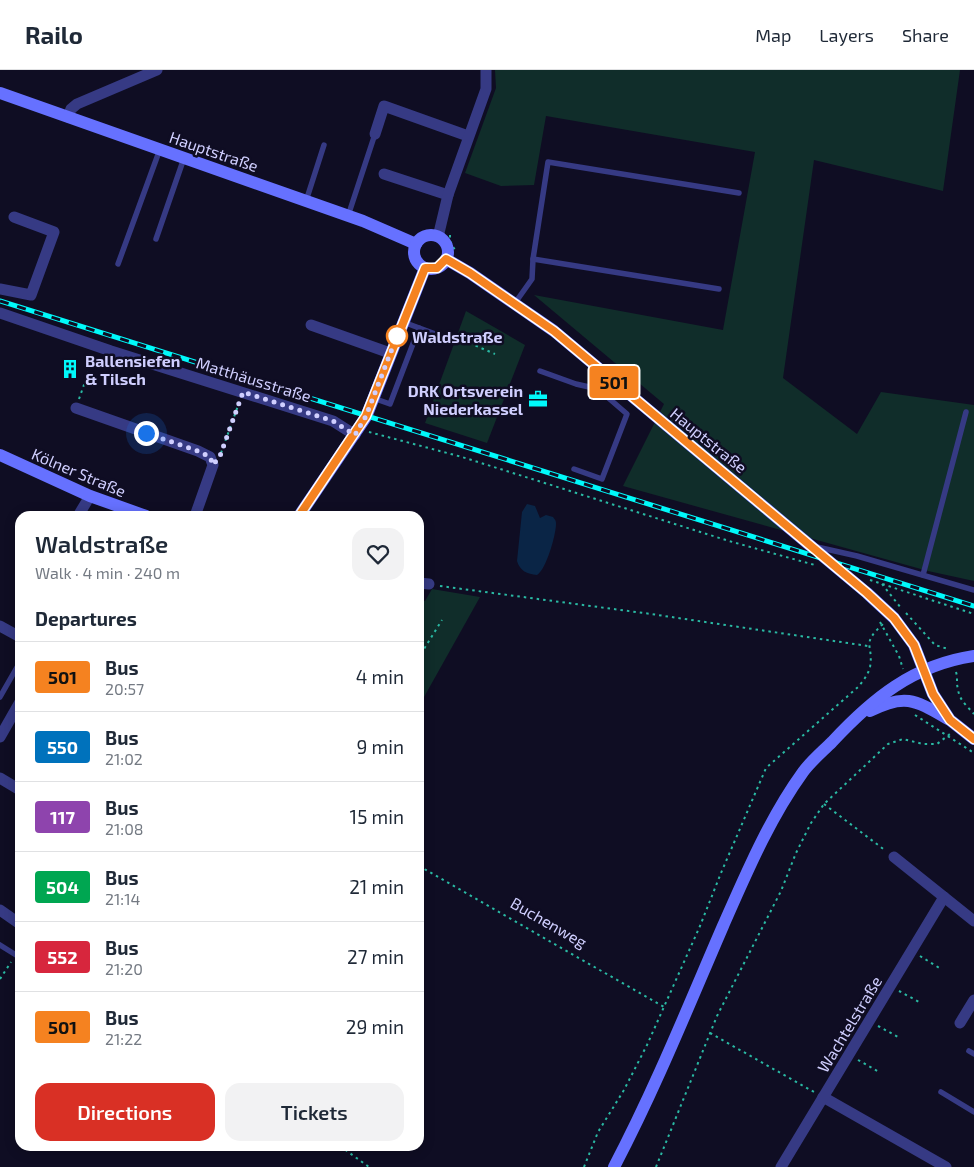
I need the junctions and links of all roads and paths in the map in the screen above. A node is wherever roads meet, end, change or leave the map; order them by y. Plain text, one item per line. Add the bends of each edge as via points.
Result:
1 (157, 70) edge
2 (486, 70) edge
3 (0, 93) edge
4 (68, 116) junction
5 (375, 134) joint
6 (468, 136) junction
7 (324, 145) dead end
8 (160, 149) junction
9 (184, 158) junction
10 (384, 174) dead end
11 (739, 193) dead end
12 (448, 195) junction
13 (306, 201) junction
14 (348, 216) junction
15 (14, 217) dead end
16 (438, 237) junction
17 (156, 239) dead end
18 (416, 244) junction
19 (446, 259) junction
20 (533, 259) junction
21 (118, 264) dead end
22 (425, 268) junction
23 (0, 289) edge
24 (719, 289) dead end
25 (515, 303) junction
26 (0, 313) edge
27 (403, 322) junction
28 (311, 325) dead end
29 (419, 328) junction
30 (449, 339) joint
31 (97, 347) junction
32 (390, 354) junction
33 (495, 354) dead end
34 (540, 371) dead end
35 (608, 377) junction
36 (598, 389) junction
37 (243, 392) junction
38 (373, 398) junction
39 (76, 408) joint
40 (966, 412) dead end
41 (356, 432) junction
42 (0, 455) edge
43 (213, 465) junction
44 (574, 469) dead end
45 (90, 496) junction
46 (81, 511) edge
47 (132, 511) edge
48 (197, 511) edge
49 (302, 511) edge
50 (812, 546) junction
51 (818, 566) dead end
52 (923, 575) junction
53 (867, 579) dead end
54 (424, 583) edge
55 (882, 584) junction
56 (974, 590) edge
57 (974, 614) edge
58 (876, 618) dead end
59 (442, 620) dead end
60 (0, 626) edge
61 (15, 635) edge
62 (868, 646) dead end
63 (424, 649) edge
64 (974, 656) edge
65 (953, 660) junction
66 (15, 671) edge
67 (924, 671) junction
68 (906, 680) junction
69 (0, 697) edge
70 (912, 701) junction
71 (15, 711) edge
72 (974, 714) edge
73 (854, 719) junction
74 (953, 724) junction
75 (0, 737) edge
76 (947, 737) junction
77 (974, 739) edge
78 (974, 753) edge
79 (0, 778) edge
80 (15, 787) edge
81 (824, 804) junction
82 (894, 857) joint
83 (424, 869) edge
84 (944, 897) junction
85 (0, 910) edge
86 (15, 920) edge
87 (974, 920) edge
88 (0, 945) edge
89 (912, 951) junction
90 (15, 954) edge
91 (15, 956) edge
92 (942, 968) dead end
93 (0, 979) edge
94 (891, 985) junction
95 (974, 1000) edge
96 (921, 1003) dead end
97 (664, 1007) dead end
98 (870, 1021) junction
99 (960, 1023) dead end
100 (710, 1033) junction
101 (900, 1038) dead end
102 (849, 1054) junction
103 (879, 1072) dead end
104 (941, 1092) dead end
105 (823, 1098) junction
106 (974, 1112) edge
107 (347, 1151) edge
108 (369, 1167) edge
109 (614, 1167) edge
110 (656, 1167) edge
111 (781, 1167) edge
112 (946, 1167) edge

1 - 4 street via 77,104
2 - 6 street via 486,89
3 - 4 street, Hauptstraße
4 - 8 street, Hauptstraße
5 - 6 street via 384,106
5 - 14 lane
6 - 12 street
7 - 13 lane
8 - 9 street, Hauptstraße
8 - 21 lane
9 - 13 street, Hauptstraße
9 - 17 lane
10 - 12 street
11 - 20 lane via 548,162
12 - 16 street
13 - 14 street, Hauptstraße
14 - 18 street, Hauptstraße
15 - 23 street via 54,232 31,295
16 - 18 street via 425,236
16 - 19 street via 447,246
18 - 22 street via 414,256
19 - 22 street via 437,268
19 - 25 street, Hauptstraße
20 - 24 lane
20 - 25 lane via 532,280
22 - 27 street
25 - 35 street, Hauptstraße
26 - 31 street, Matthäusstraße
27 - 29 lane
27 - 32 street
28 - 32 street
29 - 30 lane
29 - 38 lane via 390,404
30 - 33 path via 467,342
31 - 37 street, Matthäusstraße
31 - 39 path
32 - 38 street
34 - 36 lane
35 - 36 lane
35 - 50 street, Hauptstraße
36 - 44 lane via 627,414 602,479
37 - 41 street, Matthäusstraße via 333,421
37 - 43 path via 220,456
38 - 41 street
39 - 43 street via 198,451 210,457
40 - 52 lane
41 - 49 street
41 - 51 path via 462,457
42 - 45 street, Kölner Straße
43 - 48 street
45 - 46 street
45 - 47 street, Kölner Straße
50 - 52 lane
50 - 67 street, Hauptstraße via 894,618 914,645
52 - 56 lane
53 - 55 path
54 - 62 path
55 - 57 path
55 - 65 path via 935,645 949,650
58 - 68 path via 889,635
59 - 63 path
60 - 61 street
64 - 65 street
65 - 67 street
65 - 72 path via 957,689
66 - 69 lane
67 - 68 street
67 - 74 street, Hauptstraße via 933,694
68 - 73 street via 884,693
70 - 73 street via 887,702
70 - 74 street
70 - 76 path via 911,710 916,716
71 - 75 street
73 - 109 street via 804,770 750,864
74 - 76 path
74 - 77 street
76 - 78 path
76 - 81 path via 937,744 903,739 888,744
79 - 80 street
81 - 82 path
81 - 100 path via 796,853 781,891
82 - 84 street
83 - 97 path, Buchenweg
84 - 87 street
84 - 89 street, Wachtelstraße
85 - 86 street
88 - 90 lane
89 - 92 path
89 - 94 street, Wachtelstraße
91 - 93 path
94 - 96 path
94 - 98 street, Wachtelstraße
95 - 99 street
98 - 101 path
98 - 102 street, Wachtelstraße
100 - 105 path
100 - 110 path
102 - 103 path
102 - 105 street, Wachtelstraße
104 - 106 lane
105 - 111 street, Wachtelstraße
105 - 112 street
107 - 108 path

